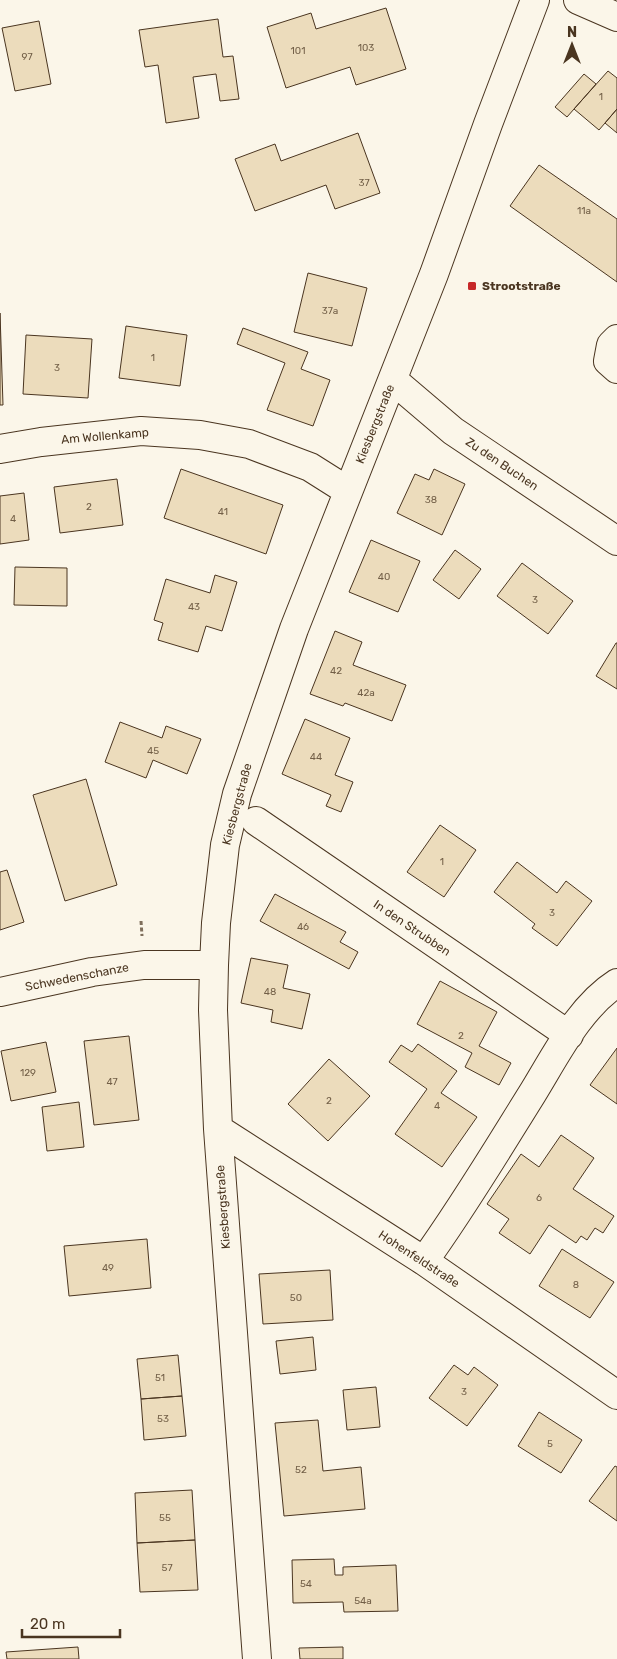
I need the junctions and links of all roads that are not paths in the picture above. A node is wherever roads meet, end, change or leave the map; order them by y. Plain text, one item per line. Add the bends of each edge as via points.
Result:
1 (535, 0) edge
2 (578, 0) edge
3 (617, 17) edge
4 (617, 339) edge
5 (617, 369) edge
6 (393, 380) junction
7 (0, 449) edge
8 (348, 491) junction
9 (617, 542) edge
10 (256, 821) dead end
11 (214, 965) junction
12 (617, 983) edge
13 (0, 992) edge
14 (569, 1035) junction
15 (218, 1129) junction
16 (424, 1261) junction
17 (617, 1394) edge
18 (257, 1659) edge

1 - 6 street, Kiesbergstraße
2 - 3 street
4 - 5 street via 611,345 608,361
6 - 8 street, Kiesbergstraße
6 - 9 street, Zu den Buchen via 453,431
7 - 8 street, Am Wollenkamp via 141,431 200,434 249,444 310,467
8 - 11 street, Kiesbergstraße via 294,629 238,794 225,845
10 - 14 street, In den Strubben
11 - 13 street, Schwedenschanze via 144,965 92,972
11 - 15 street, Kiesbergstraße
12 - 14 street via 595,1000
14 - 16 street
15 - 16 street, Hohenfeldstraße
15 - 18 street, Kiesbergstraße
16 - 17 street, Hohenfeldstraße

